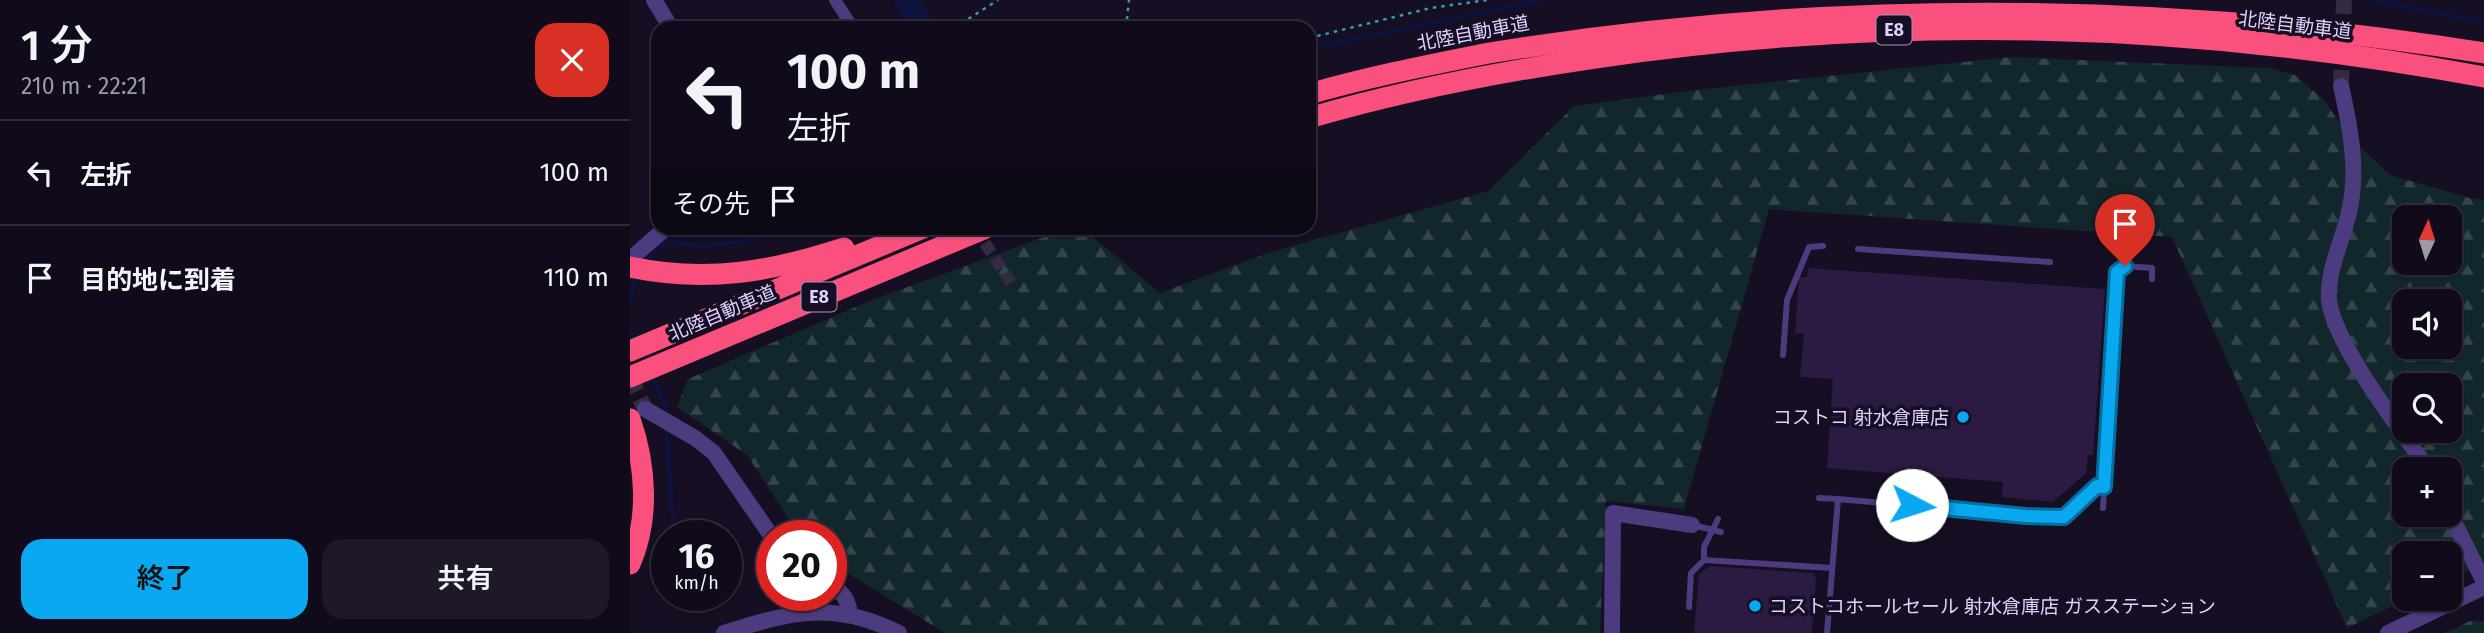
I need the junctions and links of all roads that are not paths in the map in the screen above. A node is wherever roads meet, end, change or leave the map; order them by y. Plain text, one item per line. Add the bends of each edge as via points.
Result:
1 (654, 0) edge
2 (835, 0) edge
3 (667, 21) edge
4 (848, 21) edge
5 (2484, 53) edge
6 (2484, 77) edge
7 (2342, 86) tunnel mouth
8 (1316, 92) edge
9 (1316, 116) edge
10 (659, 235) edge
11 (881, 235) edge
12 (906, 235) edge
13 (969, 235) edge
14 (1823, 246) dead end
15 (1858, 249) dead end
16 (633, 260) edge
17 (2050, 262) dead end
18 (2151, 279) dead end
19 (636, 349) edge
20 (1783, 355) dead end
21 (654, 372) junction
22 (630, 377) edge
23 (630, 391) edge
24 (637, 414) edge
25 (2420, 457) edge
26 (2104, 487) junction
27 (1819, 498) dead end
28 (1838, 499) junction
29 (2103, 508) dead end
30 (1718, 519) dead end
31 (760, 520) edge
32 (1692, 525) joint
33 (2456, 527) edge
34 (1713, 530) junction
35 (1721, 532) dead end
36 (1704, 560) junction
37 (630, 564) edge
38 (1832, 568) junction
39 (2484, 584) edge
40 (847, 599) edge
41 (1689, 607) dead end
42 (850, 614) junction
43 (724, 633) edge
44 (899, 633) edge
45 (1612, 633) edge
46 (1828, 633) edge
47 (2388, 633) edge

1 - 3 street
2 - 4 street
5 - 8 highway, 北陸自動車道 / E8 via 2331,28 2193,13 2046,6 1885,6 1637,27 1411,68
6 - 9 highway, 北陸自動車道 / E8 via 2354,55 2205,38 2045,29 1886,30 1722,41 1572,61 1481,77
7 - 25 street via 2353,190 2329,300 2336,326 2372,389
10 - 16 street
11 - 16 highway via 752,272 697,276
12 - 19 highway, 北陸自動車道 / E8
13 - 21 highway, 北陸自動車道 / E8
14 - 20 lane via 1809,247 1787,300
15 - 17 lane
18 - 26 lane via 2152,268 2125,266 2117,272
21 - 22 highway, 北陸自動車道 / E8
21 - 23 highway
24 - 31 street via 695,438 715,453
24 - 37 highway via 644,504
26 - 28 lane via 2097,486 2064,517
26 - 29 lane
27 - 28 lane
28 - 38 lane
30 - 34 lane
32 - 34 lane
32 - 45 street via 1613,513
33 - 39 street
34 - 35 lane
34 - 36 lane via 1703,547
36 - 38 lane
36 - 41 lane via 1692,573
38 - 46 lane
39 - 47 street
40 - 42 street
42 - 43 street via 796,614
42 - 44 street

